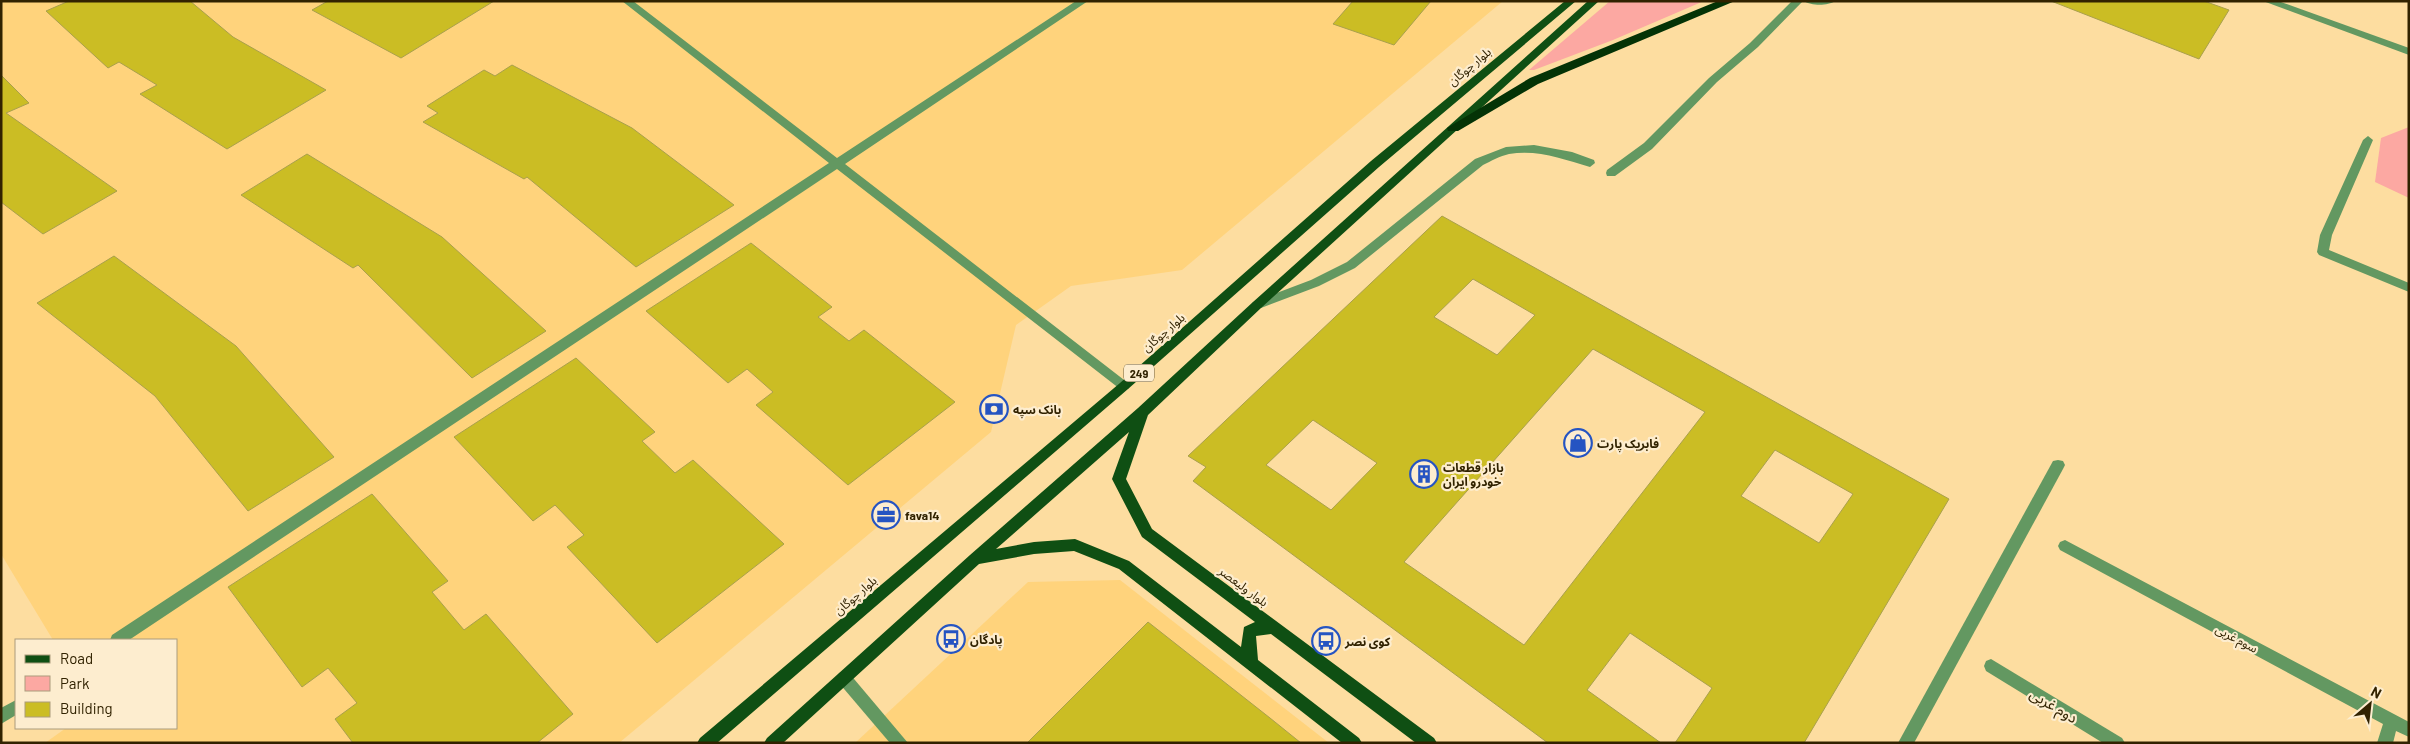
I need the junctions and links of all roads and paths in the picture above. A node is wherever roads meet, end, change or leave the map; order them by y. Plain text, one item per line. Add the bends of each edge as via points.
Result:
1 (627, 1) edge
2 (1083, 1) edge
3 (1571, 1) edge
4 (1594, 1) edge
5 (1729, 1) edge
6 (1798, 1) edge
7 (1809, 1) edge
8 (1830, 1) edge
9 (2268, 1) edge
10 (2409, 52) edge
11 (1452, 128) junction
12 (2368, 140) dead end
13 (837, 162) junction
14 (1590, 163) dead end
15 (1611, 173) dead end
16 (2409, 288) edge
17 (1257, 305) junction
18 (1124, 386) junction
19 (1142, 412) junction
20 (2058, 465) dead end
21 (2065, 546) dead end
22 (975, 559) junction
23 (1274, 627) junction
24 (119, 639) edge
25 (1251, 663) junction
26 (1991, 666) dead end
27 (844, 678) junction
28 (15, 708) edge
29 (1, 717) edge
30 (2392, 721) junction
31 (2409, 730) edge
32 (705, 743) edge
33 (772, 743) edge
34 (900, 743) edge
35 (1354, 743) edge
36 (1429, 743) edge
37 (1906, 743) edge
38 (2117, 743) edge
39 (2385, 743) edge

1 - 13 street
2 - 13 street
3 - 18 main road, بلوار چوگان / 249 via 1375,164
4 - 11 main road, 249
5 - 11 highway via 1534,81
6 - 15 street via 1648,146
7 - 8 street
9 - 10 street
11 - 17 main road, 249
12 - 16 street via 2326,235 2322,252
13 - 18 street
13 - 24 street
14 - 17 street via 1534,149 1506,151 1479,162 1351,265
17 - 19 main road, 249
18 - 32 main road, بلوار چوگان / 249
19 - 22 main road, 249
19 - 23 main road, بلوار ولیعصر via 1119,479 1146,532
20 - 37 street
21 - 30 street, سوم غربی
22 - 25 main road via 1034,548 1075,545 1124,565
22 - 27 main road, 249
23 - 25 main road via 1249,632
23 - 36 main road, بلوار ولیعصر
25 - 35 main road
26 - 38 street, دوم غربی
27 - 33 main road, 249
27 - 34 street
28 - 29 street
30 - 31 street, سوم غربی
30 - 39 street

